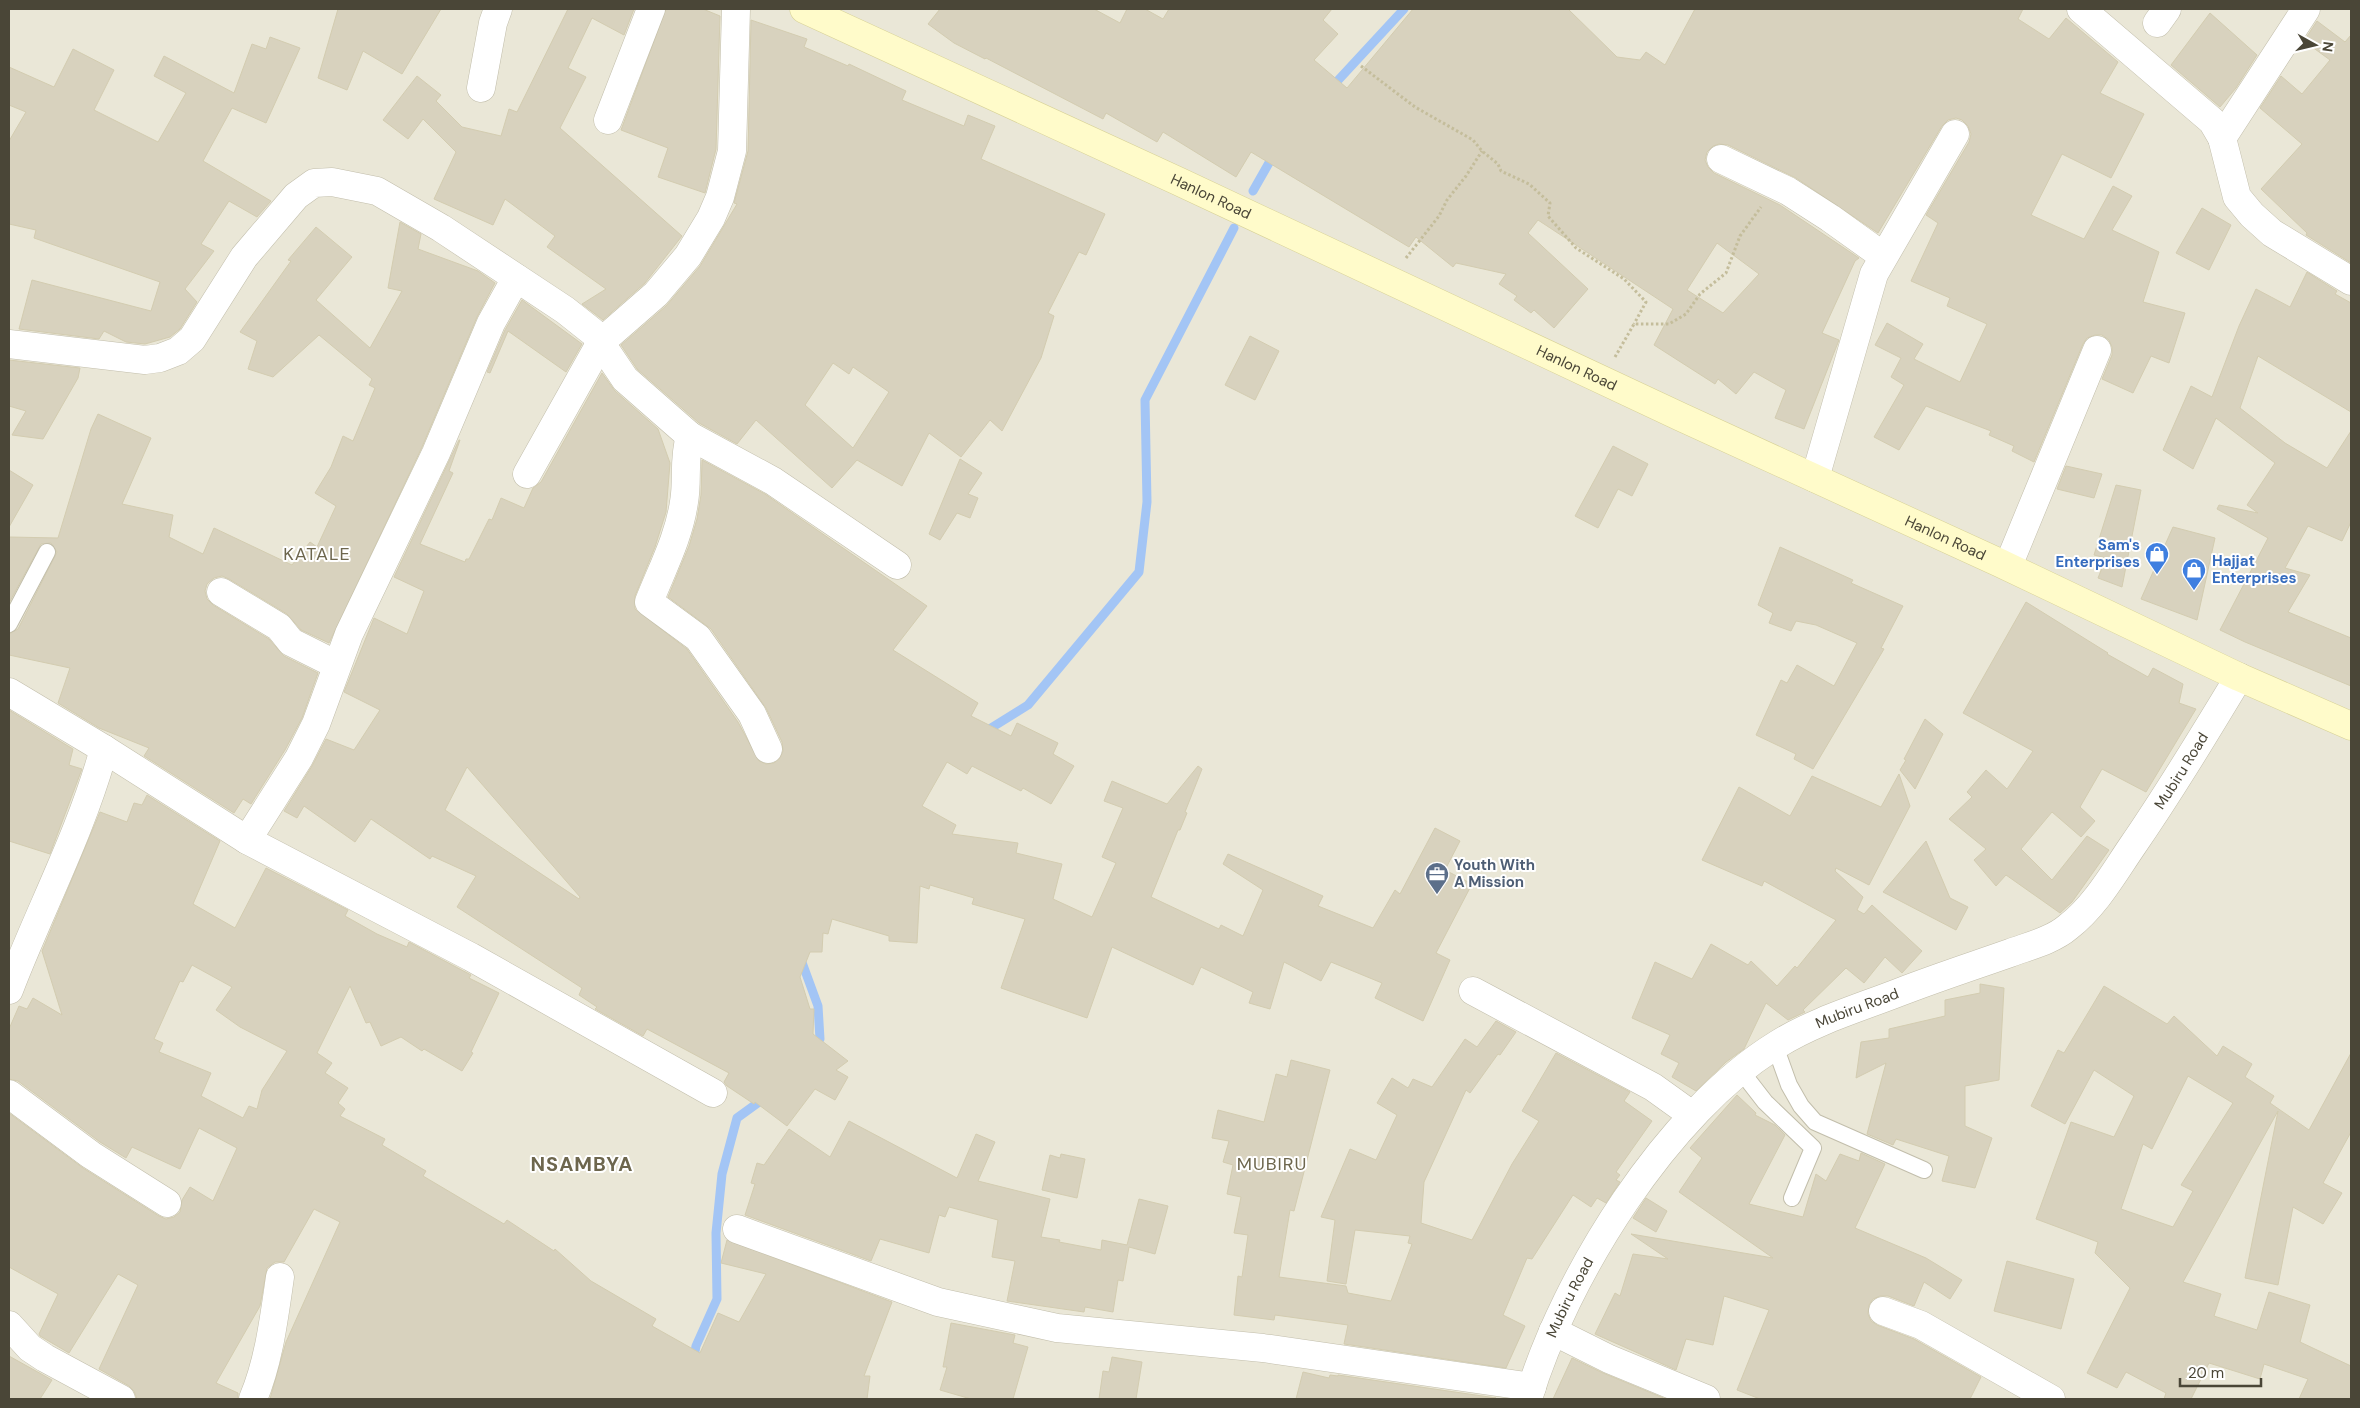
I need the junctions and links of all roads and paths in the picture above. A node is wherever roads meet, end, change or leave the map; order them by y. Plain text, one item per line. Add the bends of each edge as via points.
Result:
1 (498, 9) edge
2 (651, 9) edge
3 (736, 9) edge
4 (804, 9) edge
5 (2081, 9) edge
6 (2306, 9) edge
7 (1361, 66) dead end
8 (481, 88) dead end
9 (608, 120) dead end
10 (1955, 134) dead end
11 (2222, 138) junction
12 (1482, 151) junction
13 (1721, 160) dead end
14 (1776, 186) junction
15 (1884, 256) junction
16 (516, 278) junction
17 (1389, 280) junction
18 (2351, 281) edge
19 (1634, 324) junction
20 (600, 342) junction
21 (9, 344) edge
22 (2097, 350) dead end
23 (1603, 380) junction
24 (690, 436) junction
25 (527, 474) dead end
26 (1815, 478) junction
27 (47, 552) dead end
28 (897, 565) dead end
29 (2008, 566) junction
30 (221, 592) dead end
31 (9, 624) edge
32 (337, 665) junction
33 (2239, 677) junction
34 (9, 692) edge
35 (2351, 726) edge
36 (104, 749) junction
37 (768, 749) dead end
38 (247, 840) junction
39 (9, 990) edge
40 (1473, 991) dead end
41 (1775, 1046) junction
42 (1741, 1071) junction
43 (713, 1093) dead end
44 (9, 1094) edge
45 (1692, 1116) junction
46 (1924, 1170) dead end
47 (1792, 1198) dead end
48 (167, 1203) dead end
49 (738, 1229) dead end
50 (280, 1277) dead end
51 (1883, 1311) dead end
52 (9, 1325) edge
53 (1553, 1331) junction
54 (1530, 1393) edge
55 (121, 1399) edge
56 (253, 1399) edge
57 (1706, 1399) edge
58 (2051, 1399) edge

1 - 8 street
2 - 9 street
3 - 20 street via 732,151 720,197 688,256 656,294
4 - 17 main road, Hanlon Road
5 - 11 street via 2212,122
6 - 11 street
7 - 12 path via 1416,107 1473,140
10 - 15 street
11 - 18 street via 2237,197 2252,215 2272,233
12 - 17 path via 1439,216
12 - 19 path via 1498,164 1501,171 1529,184 1550,204 1548,216 1576,248 1624,279 1646,302
13 - 14 street
14 - 15 street via 1830,218
14 - 19 path via 1740,236 1726,273 1700,294 1686,314 1669,324
15 - 26 street via 1870,286
16 - 20 street via 590,329
16 - 21 street via 434,223 377,191 332,182 314,183 296,196 244,257 192,339 178,351 145,360
16 - 32 street via 491,322 436,453
17 - 23 main road, Hanlon Road
19 - 23 path
20 - 24 street via 625,378
20 - 25 street
22 - 29 street
23 - 26 main road, Hanlon Road
24 - 28 street via 773,481
24 - 37 street via 685,454 684,501 676,537 648,602 698,638 752,714
26 - 29 main road, Hanlon Road
27 - 31 lane
29 - 33 main road, Hanlon Road
30 - 32 street via 279,627 291,642
32 - 38 street via 316,724 299,758
33 - 35 main road, Hanlon Road
33 - 41 street, Mubiru Road via 2166,798 2099,896 2066,929 1795,1034
34 - 36 street
36 - 38 street
36 - 39 street via 64,863 27,942
38 - 43 street via 471,957
40 - 45 street via 1654,1087
41 - 42 street, Mubiru Road
41 - 46 lane via 1789,1084 1801,1106 1815,1122
42 - 45 street, Mubiru Road
42 - 47 lane via 1764,1102 1813,1148
44 - 48 street via 90,1155
45 - 53 street, Mubiru Road via 1634,1188 1591,1257
49 - 54 street via 944,1304 1057,1328 1263,1348
50 - 56 street via 259,1386
51 - 58 street via 1929,1330
52 - 55 street via 30,1348 45,1358
53 - 54 street, Mubiru Road
53 - 57 street via 1609,1359

